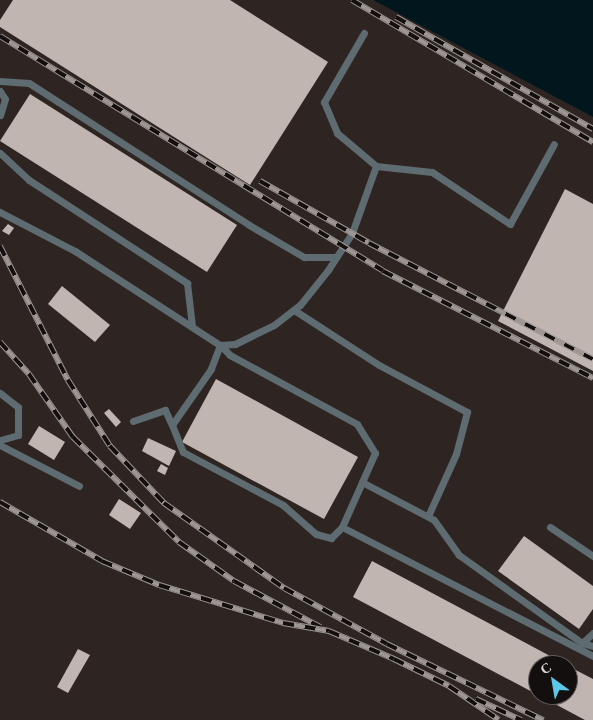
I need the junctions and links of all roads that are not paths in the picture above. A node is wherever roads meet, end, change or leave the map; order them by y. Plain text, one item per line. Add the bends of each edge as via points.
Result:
1 (364, 33) dead end
2 (0, 81) edge
3 (0, 91) edge
4 (0, 115) edge
5 (554, 144) dead end
6 (0, 152) edge
7 (376, 166) junction
8 (0, 212) edge
9 (336, 258) junction
10 (294, 310) junction
11 (192, 326) junction
12 (220, 345) junction
13 (0, 393) edge
14 (133, 420) dead end
15 (172, 425) junction
16 (0, 440) edge
17 (0, 445) edge
18 (362, 482) junction
19 (78, 486) dead end
20 (428, 516) junction
21 (342, 527) junction
22 (550, 527) dead end
23 (593, 556) edge
24 (593, 633) edge
25 (582, 642) junction
26 (593, 646) edge
27 (593, 656) edge

1 - 7 lane via 324,102 337,133
2 - 9 lane via 29,82 249,225 304,257
3 - 4 lane via 5,99
5 - 7 lane via 510,224 432,172
6 - 11 lane via 29,180 187,283
7 - 9 lane via 352,233
8 - 11 lane via 75,251
9 - 10 lane
10 - 12 lane via 274,325 243,340
10 - 20 lane via 379,365 467,412 456,454
11 - 12 lane
12 - 15 lane via 211,369
12 - 18 lane via 230,355 357,424 375,453
13 - 16 lane via 18,407 18,435
14 - 15 lane via 165,410
15 - 21 lane via 183,452 282,505 316,534 331,538
17 - 19 lane
18 - 20 lane
18 - 21 lane
20 - 25 lane via 460,555
21 - 27 lane
22 - 23 lane
24 - 25 lane
25 - 26 lane

